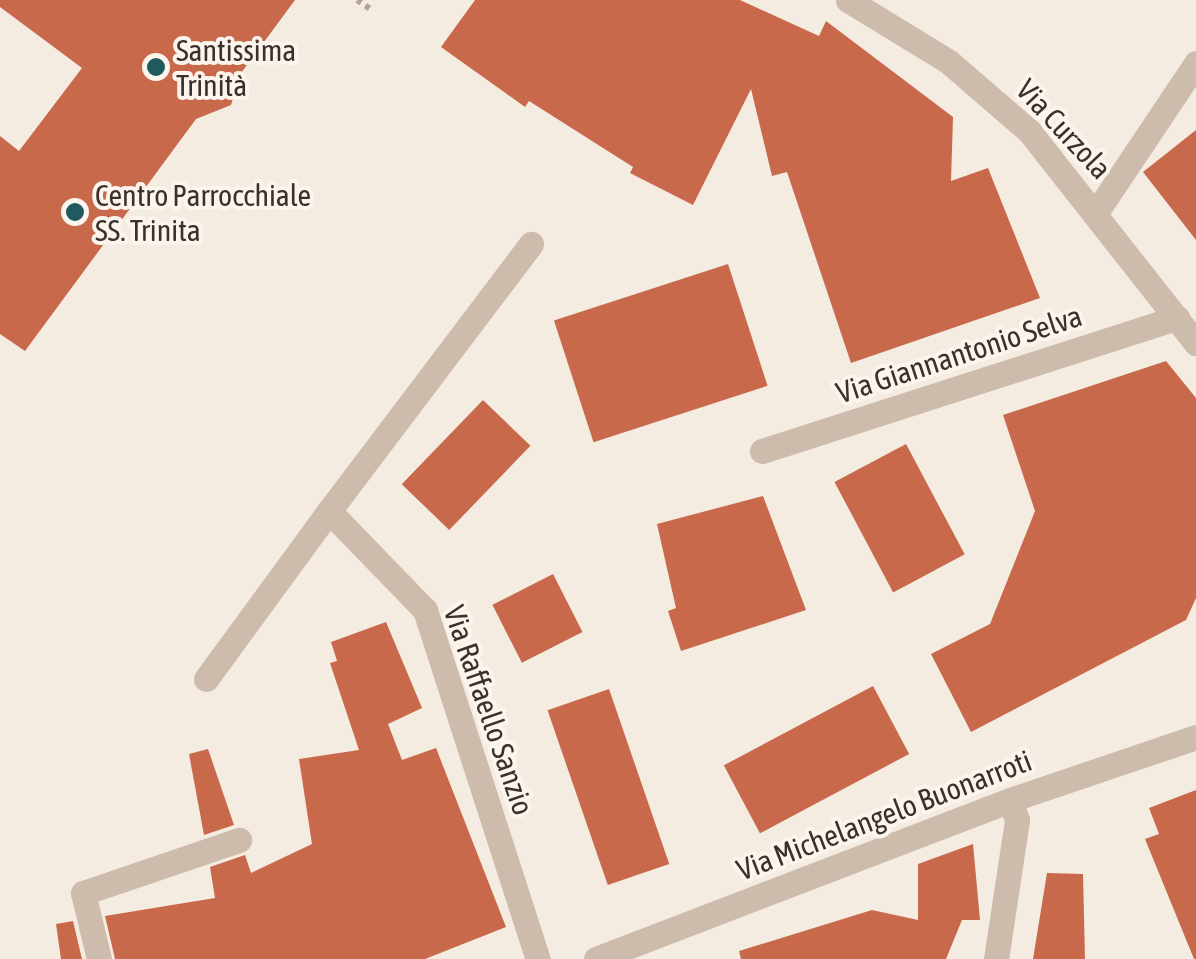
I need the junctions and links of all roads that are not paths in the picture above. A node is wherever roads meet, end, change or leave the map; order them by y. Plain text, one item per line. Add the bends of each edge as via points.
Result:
1 (848, 0) edge
2 (1196, 63) edge
3 (1096, 211) junction
4 (530, 244) dead end
5 (1177, 318) junction
6 (1196, 343) edge
7 (762, 451) dead end
8 (329, 511) junction
9 (206, 678) dead end
10 (1196, 738) edge
11 (1010, 800) junction
12 (239, 840) dead end
13 (99, 959) edge
14 (538, 959) edge
15 (596, 959) edge
16 (996, 959) edge

1 - 3 street, Via Curzola via 949,62 1029,131
2 - 3 street
3 - 5 street, Via Curzola
4 - 8 street
5 - 6 street, Via Curzola
5 - 7 street, Via Giannantonio Selva
8 - 9 street
8 - 14 street, Via Raffaello Sanzio via 426,610
10 - 11 street, Via Michelangelo Buonarroti
11 - 15 street, Via Michelangelo Buonarroti
11 - 16 street via 1017,820
12 - 13 street via 83,893

